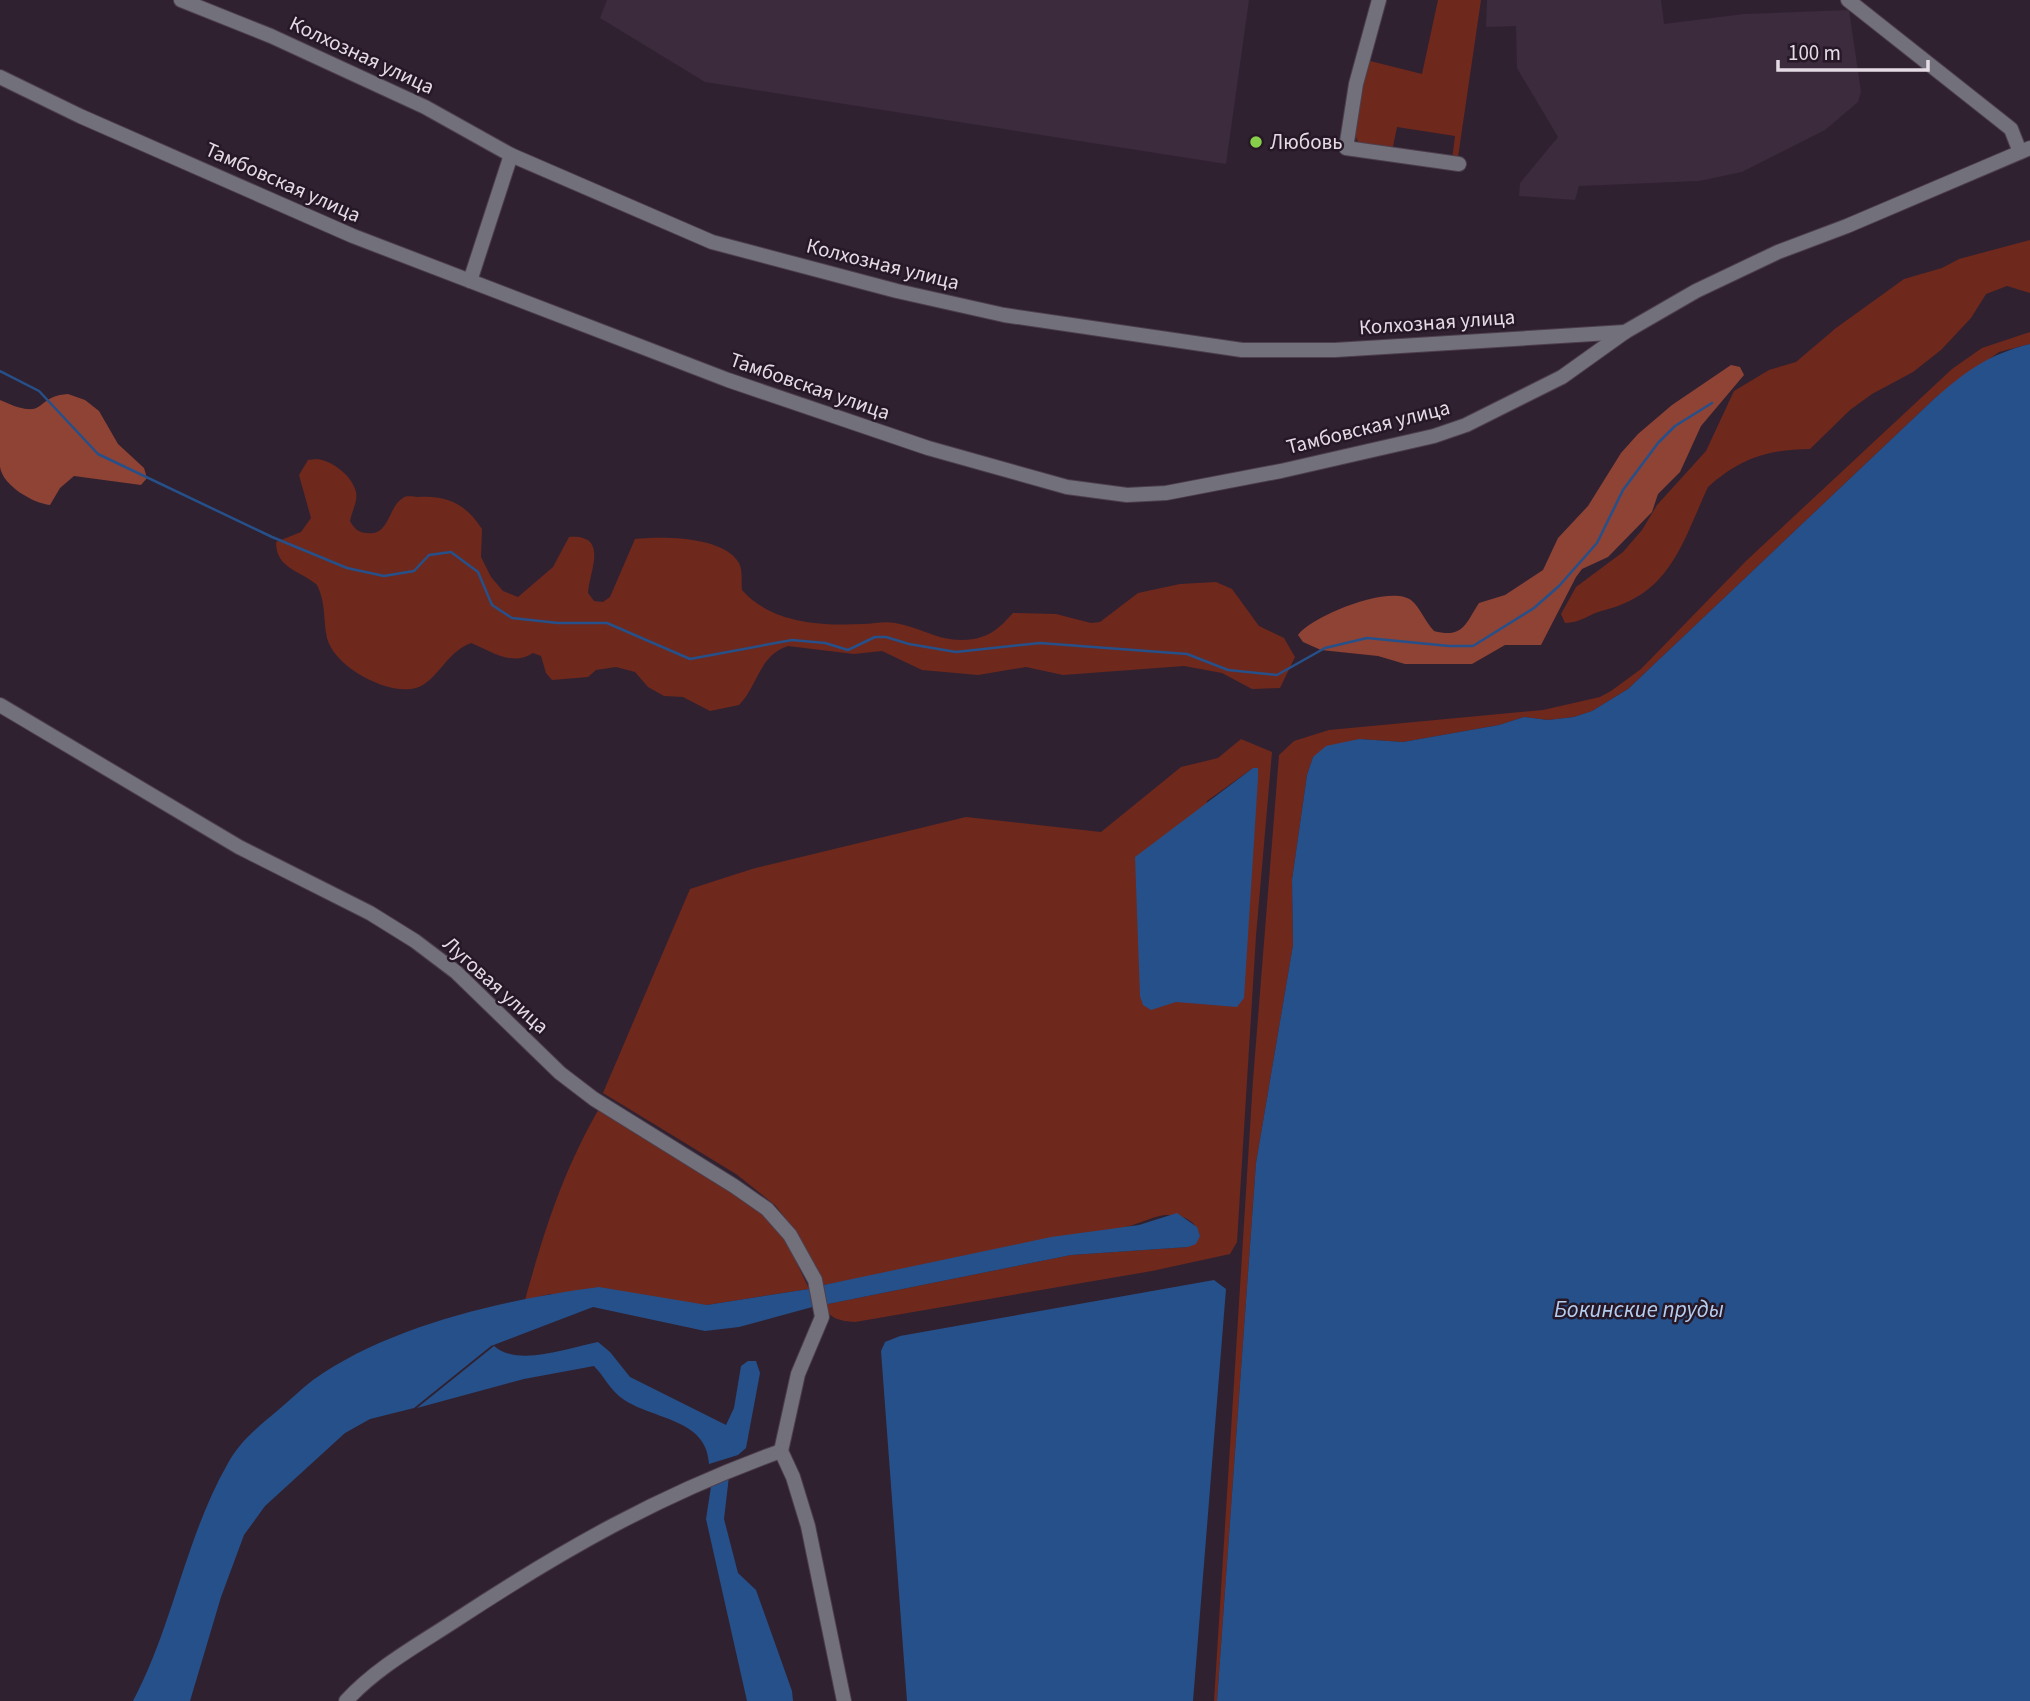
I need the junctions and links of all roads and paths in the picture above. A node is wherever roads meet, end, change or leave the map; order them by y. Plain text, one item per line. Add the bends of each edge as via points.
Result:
1 (181, 0) edge
2 (1379, 0) edge
3 (1848, 0) edge
4 (0, 77) edge
5 (2025, 150) edge
6 (511, 155) junction
7 (1459, 164) dead end
8 (470, 281) junction
9 (1625, 332) junction
10 (0, 705) edge
11 (781, 1451) junction
12 (346, 1701) edge
13 (844, 1701) edge

1 - 6 street, Колхозная улица via 425,107
2 - 7 street via 1356,85 1346,148
3 - 5 street via 2011,129
4 - 8 street, Тамбовская улица via 353,236
5 - 9 street, Тамбовская улица via 1778,252
6 - 8 street
6 - 9 street, Колхозная улица via 712,242 897,291 1103,332 1242,350 1290,351
8 - 9 street, Тамбовская улица via 741,385 928,448 1067,487 1127,495 1166,493 1281,471 1434,436 1562,377
10 - 11 street, Луговая улица via 239,847 415,941 456,972 594,1099 766,1209 790,1235 815,1280 822,1317 798,1374
11 - 12 street via 688,1487 571,1546 375,1672
11 - 13 street via 808,1526

